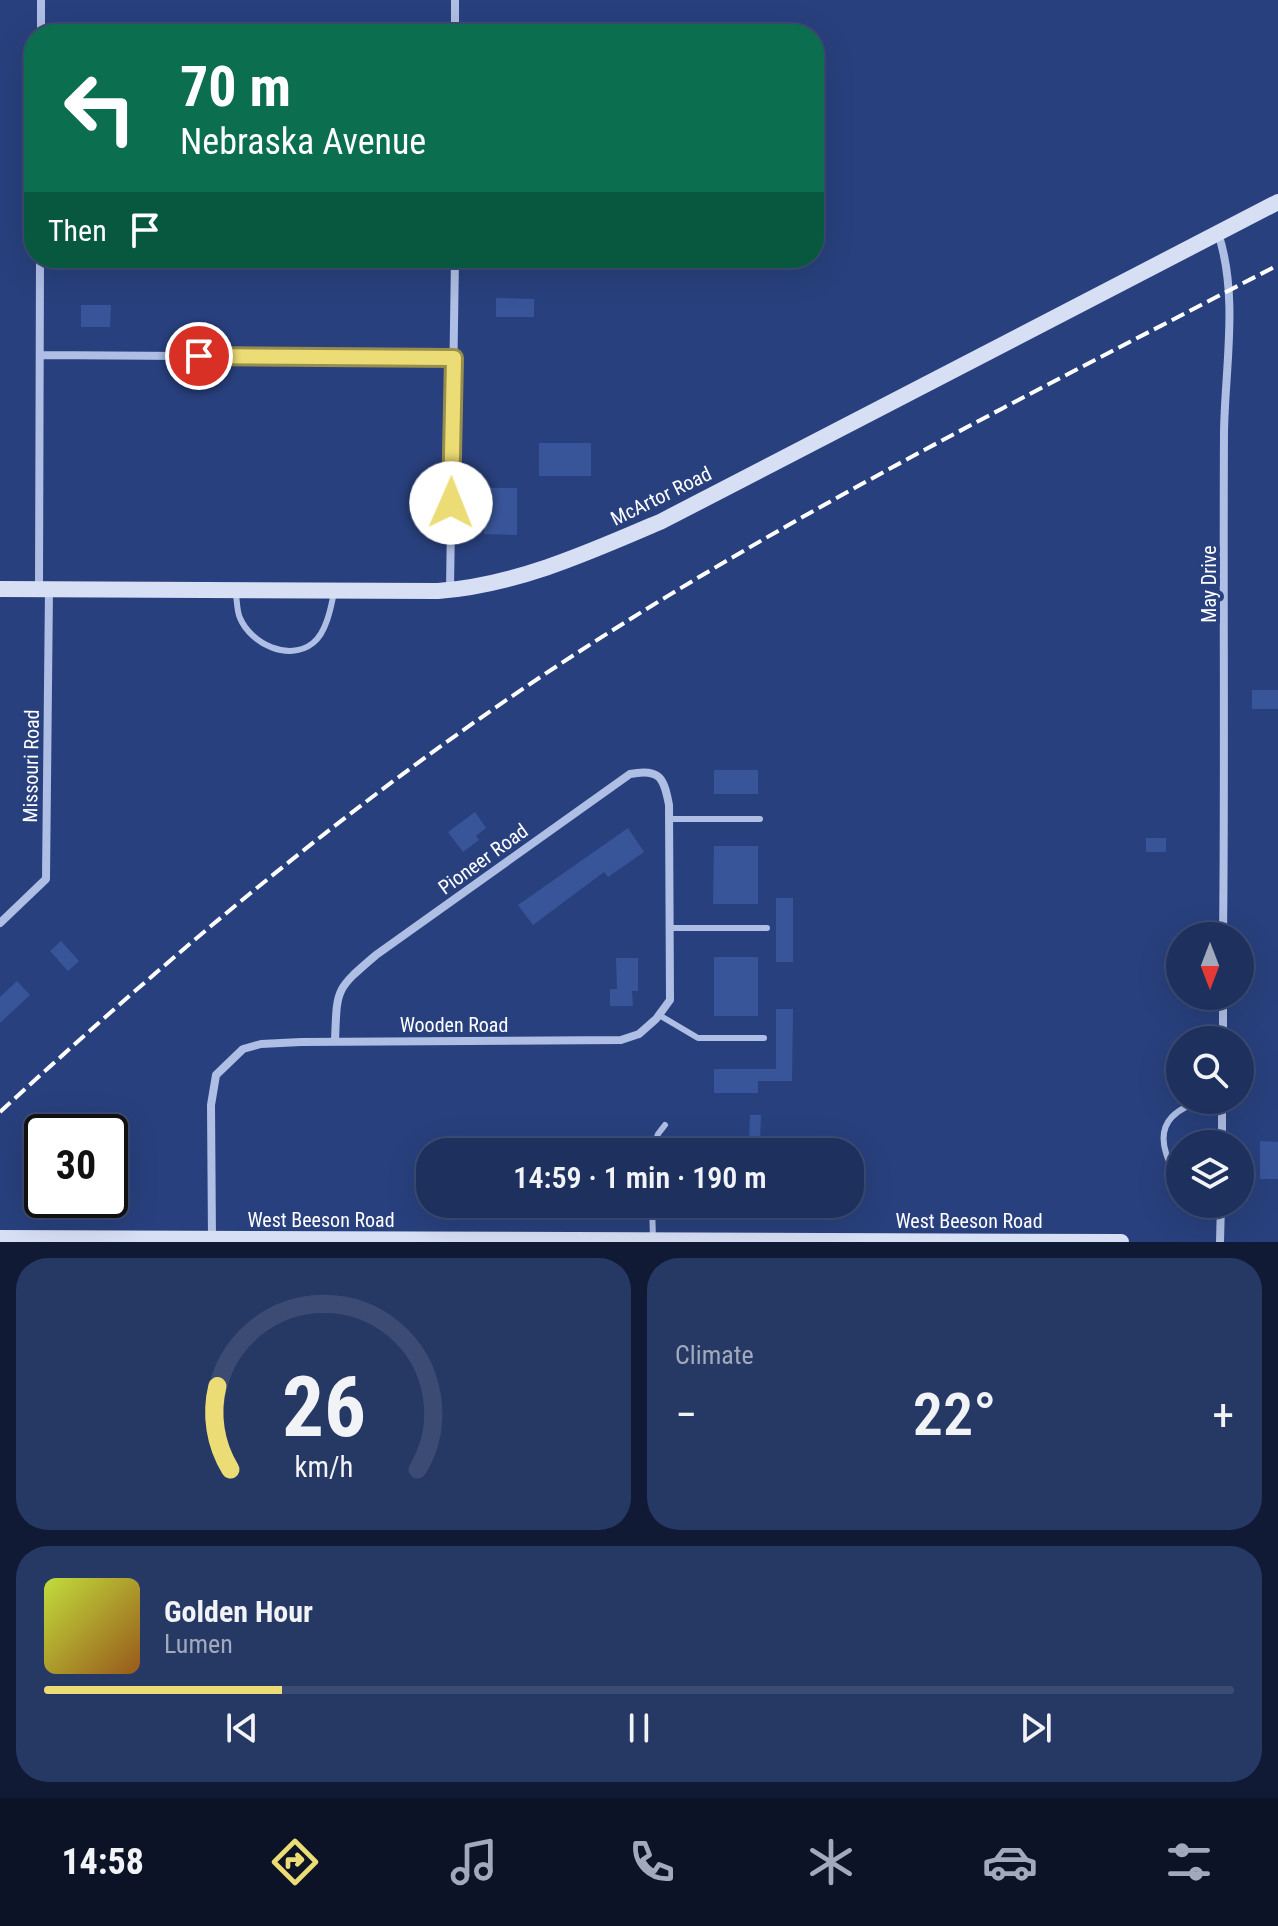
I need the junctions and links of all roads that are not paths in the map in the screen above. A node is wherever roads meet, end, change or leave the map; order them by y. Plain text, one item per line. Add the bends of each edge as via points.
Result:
1 (41, 0) edge
2 (455, 0) edge
3 (41, 24) edge
4 (455, 24) edge
5 (1278, 202) edge
6 (1218, 233) junction
7 (40, 268) edge
8 (455, 268) edge
9 (40, 355) junction
10 (454, 358) junction
11 (0, 589) edge
12 (44, 589) junction
13 (236, 590) junction
14 (450, 590) junction
15 (334, 591) junction
16 (669, 819) junction
17 (760, 819) dead end
18 (4, 915) edge
19 (1223, 922) edge
20 (0, 923) edge
21 (670, 928) junction
22 (767, 928) dead end
23 (659, 1015) junction
24 (764, 1038) dead end
25 (335, 1041) junction
26 (665, 1125) dead end
27 (657, 1138) edge
28 (652, 1218) edge
29 (1221, 1218) edge
30 (0, 1238) edge
31 (212, 1239) junction
32 (653, 1239) junction
33 (48, 1240) edge
34 (140, 1241) edge
35 (176, 1241) edge
36 (247, 1241) edge
37 (466, 1241) edge
38 (842, 1241) edge
39 (1121, 1242) edge
40 (1220, 1242) edge

1 - 3 street
2 - 4 street
5 - 6 main road, McArtor Road
6 - 14 main road, McArtor Road via 662,521 573,559 507,580
6 - 19 street, May Drive via 1229,291
7 - 9 street, Missouri Road
8 - 10 street
9 - 10 street
9 - 12 street, Missouri Road
10 - 14 street
11 - 12 main road, McArtor Road
12 - 13 main road, McArtor Road
12 - 18 street, Missouri Road via 46,879
13 - 15 main road, McArtor Road
13 - 15 lane via 240,618 253,636 292,652 314,643
14 - 15 main road, McArtor Road
16 - 17 lane
16 - 21 street
16 - 25 street, Pioneer Road via 666,787 657,774 630,774 344,982 337,998
18 - 20 street, Missouri Road
21 - 22 lane
21 - 23 street via 670,1000
23 - 24 lane via 698,1038
23 - 25 street, Wooden Road via 639,1034 621,1040
25 - 31 street, Wooden Road via 243,1049 216,1075 211,1105
26 - 27 lane
28 - 32 lane
29 - 40 street
30 - 33 main road, West Beeson Road
31 - 35 main road, West Beeson Road
31 - 36 main road, West Beeson Road
32 - 37 main road, West Beeson Road
32 - 38 main road, West Beeson Road
33 - 34 main road, West Beeson Road
34 - 35 main road, West Beeson Road
36 - 37 main road, West Beeson Road
38 - 39 main road, West Beeson Road

